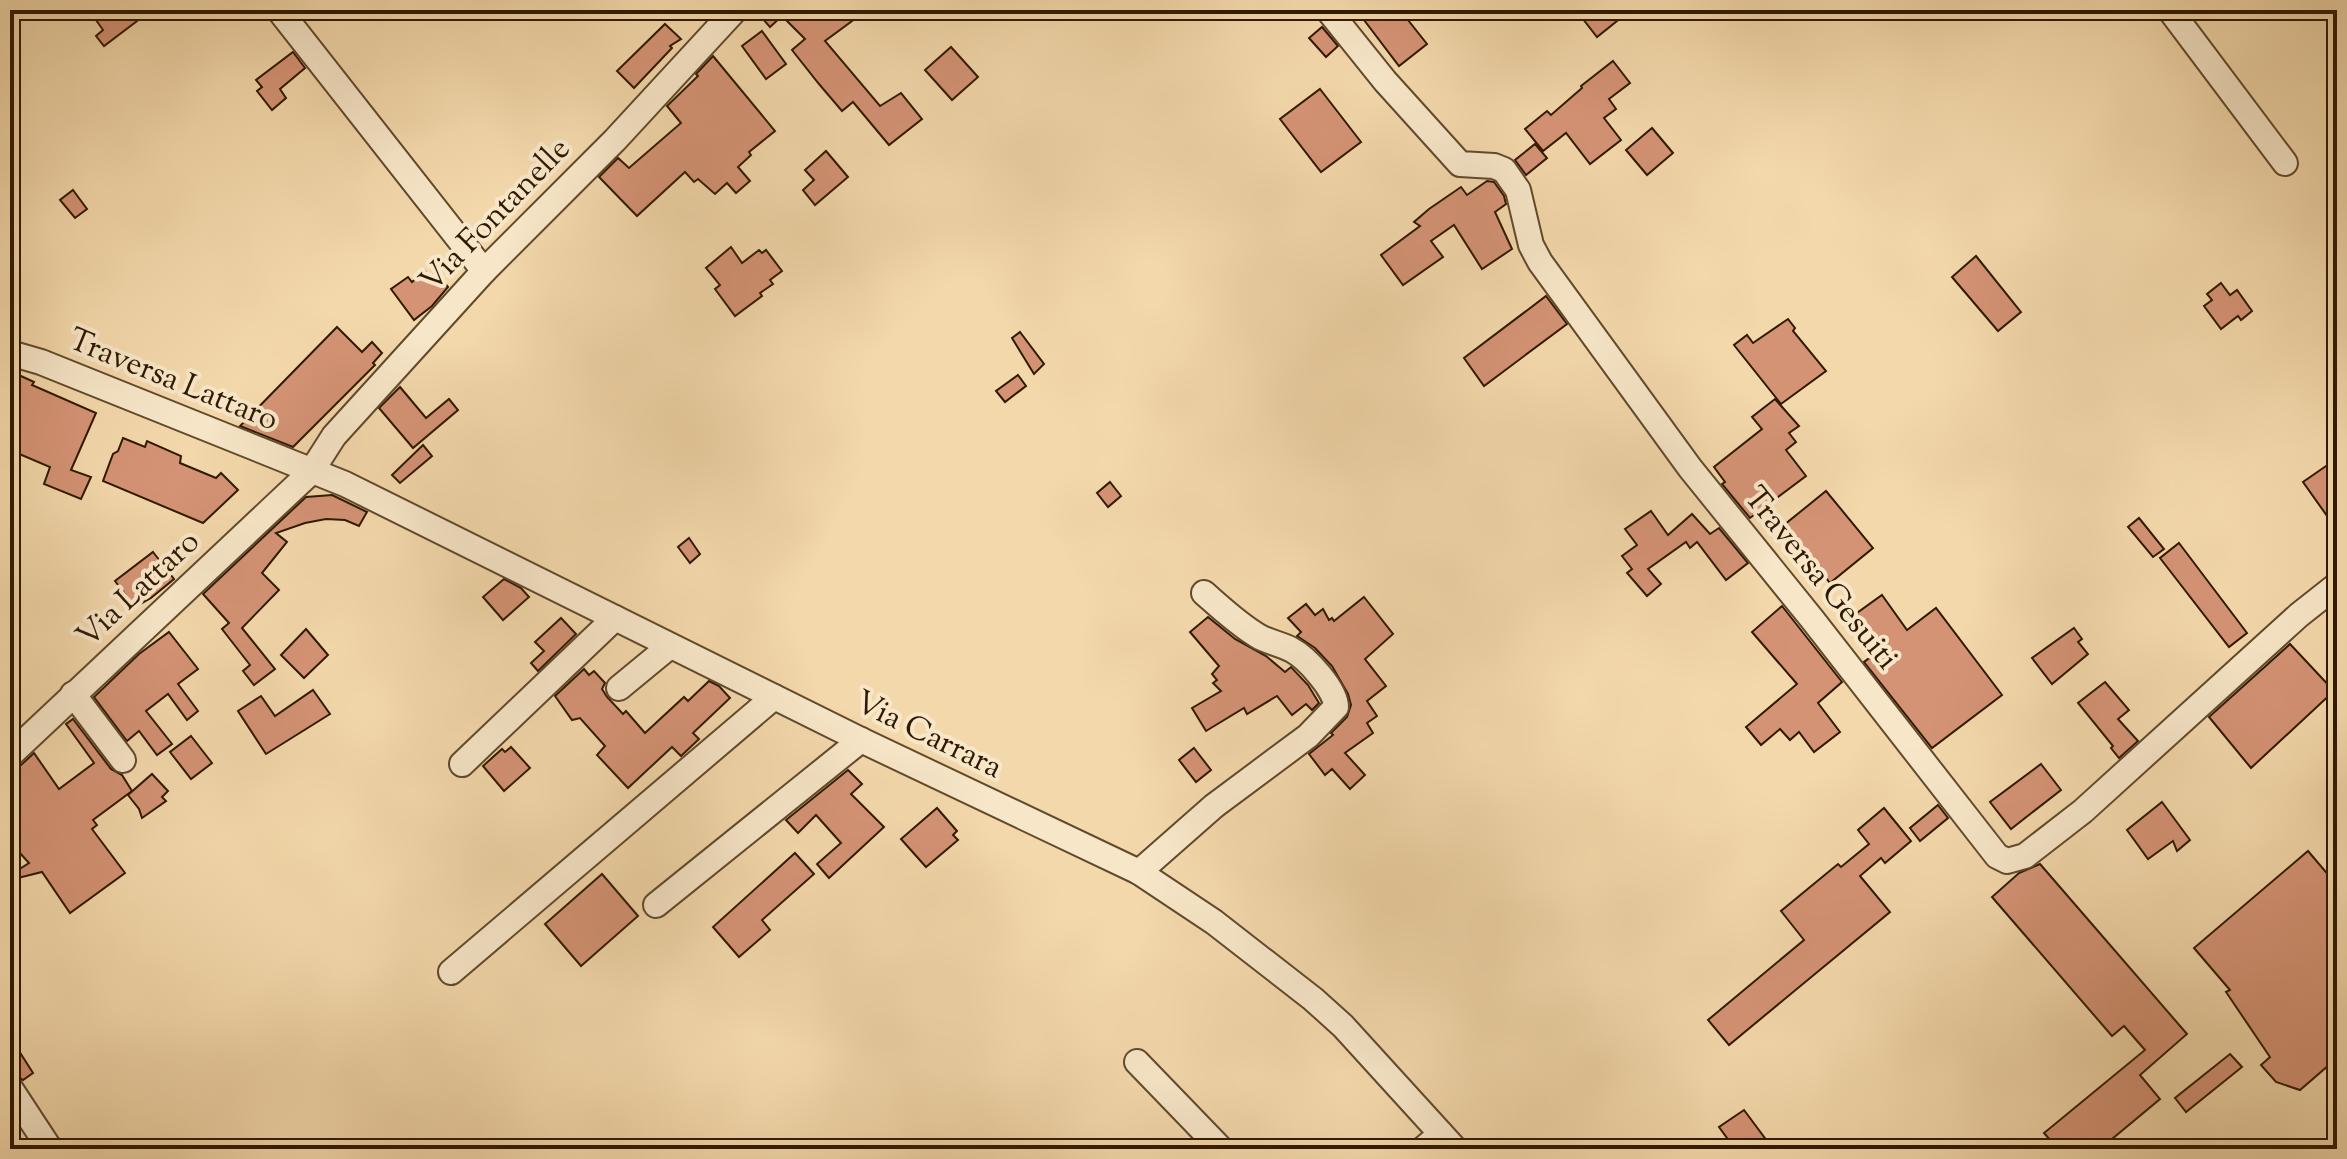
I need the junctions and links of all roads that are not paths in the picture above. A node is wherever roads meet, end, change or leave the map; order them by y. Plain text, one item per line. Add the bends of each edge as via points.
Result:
1 (279, 10) edge
2 (735, 10) edge
3 (1328, 10) edge
4 (2170, 10) edge
5 (2285, 163) dead end
6 (484, 271) junction
7 (10, 353) edge
8 (311, 472) junction
9 (2337, 585) edge
10 (1204, 593) dead end
11 (615, 618) junction
12 (670, 646) junction
13 (619, 688) dead end
14 (73, 694) junction
15 (774, 697) junction
16 (861, 740) junction
17 (10, 755) edge
18 (123, 760) dead end
19 (462, 764) dead end
20 (1139, 872) junction
21 (656, 905) dead end
22 (451, 972) dead end
23 (1137, 1062) dead end
24 (10, 1088) edge
25 (1440, 1144) edge
26 (50, 1149) edge
27 (1221, 1149) edge

1 - 6 street
2 - 6 street, Via Fontanelle
3 - 9 street, Traversa Gesuiti via 1460,164 1504,170 1518,190 1540,262 1690,468 1997,856 2007,861 2025,856 2083,811
4 - 5 street
6 - 8 street, Via Fontanelle via 334,436
7 - 8 street, Traversa Lattaro
8 - 11 street, Via Carrara
8 - 14 street, Via Lattaro
10 - 20 street via 1260,638 1299,654 1332,691 1336,707 1308,736 1214,806
11 - 12 street, Via Carrara
11 - 19 street
12 - 13 street
12 - 15 street, Via Carrara
14 - 17 street, Via Lattaro
14 - 18 street
15 - 16 street, Via Carrara
15 - 22 street
16 - 20 street, Via Carrara
16 - 21 street
20 - 25 street, Via Carrara via 1214,922 1343,1026
23 - 27 street
24 - 26 street

